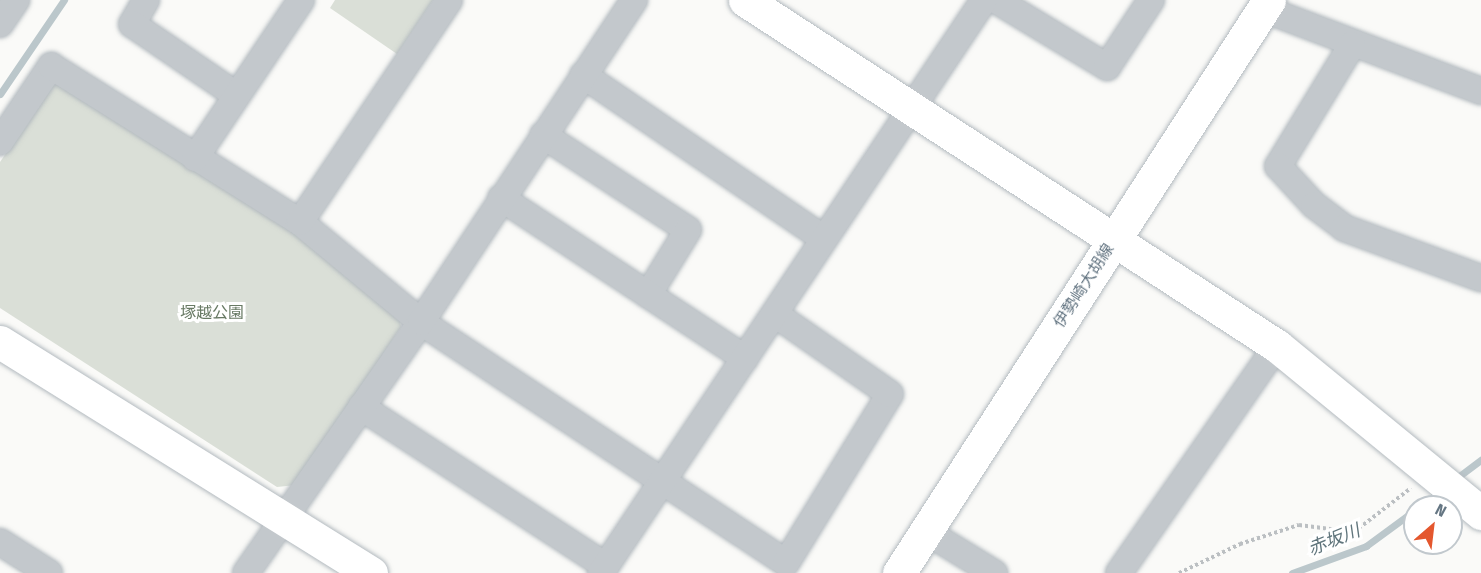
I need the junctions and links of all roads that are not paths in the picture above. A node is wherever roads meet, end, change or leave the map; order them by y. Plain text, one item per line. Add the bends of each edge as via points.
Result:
1 (16, 0) edge
2 (146, 0) edge
3 (301, 0) edge
4 (449, 0) edge
5 (634, 0) edge
6 (745, 0) edge
7 (984, 0) edge
8 (996, 0) edge
9 (1151, 0) edge
10 (1267, 4) edge
11 (0, 24) edge
12 (1352, 45) junction
13 (583, 75) junction
14 (1481, 91) edge
15 (236, 95) junction
16 (914, 110) junction
17 (543, 135) junction
18 (0, 142) edge
19 (195, 158) junction
20 (501, 198) junction
21 (300, 222) junction
22 (823, 238) junction
23 (1112, 241) junction
24 (1481, 279) edge
25 (648, 295) junction
26 (775, 314) junction
27 (421, 322) junction
28 (0, 342) edge
29 (1276, 346) junction
30 (745, 358) junction
31 (361, 407) junction
32 (665, 481) junction
33 (1471, 506) edge
34 (284, 517) junction
35 (927, 532) junction
36 (0, 542) edge
37 (604, 570) edge
38 (49, 573) edge
39 (246, 573) edge
40 (370, 573) edge
41 (899, 573) edge
42 (994, 573) edge
43 (1119, 573) edge

1 - 11 street
2 - 15 street via 132,24
3 - 15 street
4 - 21 street
5 - 13 street
6 - 16 street
7 - 16 street
8 - 9 street via 1107,67
10 - 12 street
10 - 23 street, 伊勢崎大胡線
12 - 14 street
12 - 24 street via 1278,166 1314,205 1344,228
13 - 17 street
13 - 22 street
15 - 19 street
16 - 22 street
16 - 23 street
17 - 20 street
17 - 25 street via 688,230
18 - 19 street via 51,66
19 - 21 street
20 - 25 street
20 - 27 street
21 - 27 street
22 - 26 street
23 - 29 street
23 - 35 street, 伊勢崎大胡線
25 - 30 street
26 - 30 street
26 - 32 street via 890,394 786,563
27 - 31 street
27 - 32 street
28 - 34 street
29 - 33 street
29 - 43 street
30 - 32 street
31 - 34 street
31 - 37 street
32 - 37 street
34 - 39 street
34 - 40 street
35 - 41 street, 伊勢崎大胡線
35 - 42 street
36 - 38 street

